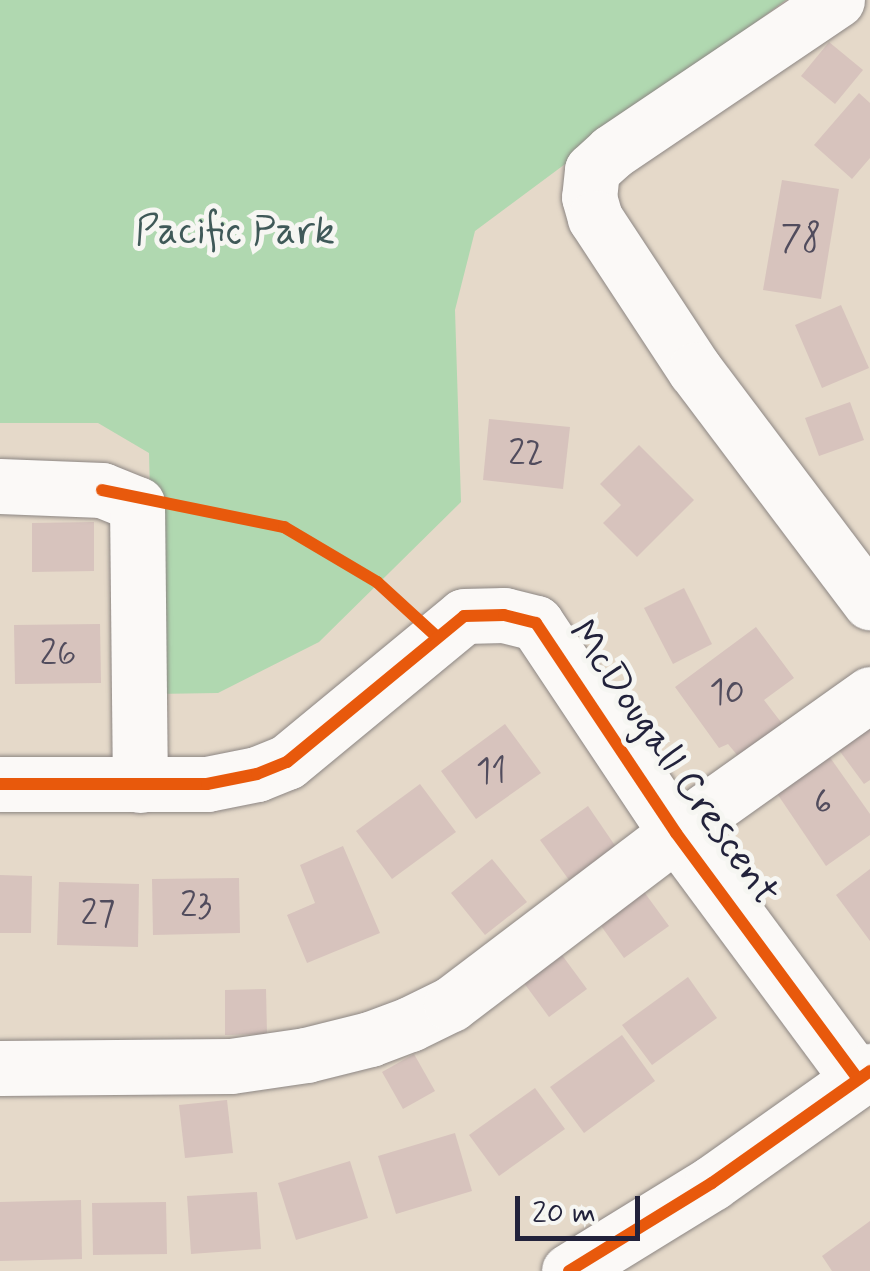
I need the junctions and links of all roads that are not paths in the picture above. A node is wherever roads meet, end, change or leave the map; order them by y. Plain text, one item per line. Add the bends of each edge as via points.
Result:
1 (837, 0) edge
2 (0, 486) edge
3 (870, 602) edge
4 (870, 694) edge
5 (0, 784) edge
6 (140, 784) junction
7 (676, 833) junction
8 (0, 1068) edge
9 (864, 1075) edge
10 (569, 1271) edge

1 - 3 street via 612,152 592,170 589,197 595,218 695,370
2 - 6 street via 102,490 137,504
4 - 7 street
5 - 6 street, McDougall Crescent
6 - 7 street, McDougall Crescent via 207,784 288,762 464,616 504,615 536,623
7 - 8 street via 452,1004 370,1040 231,1066
7 - 9 street, McDougall Crescent
9 - 10 street via 712,1183

